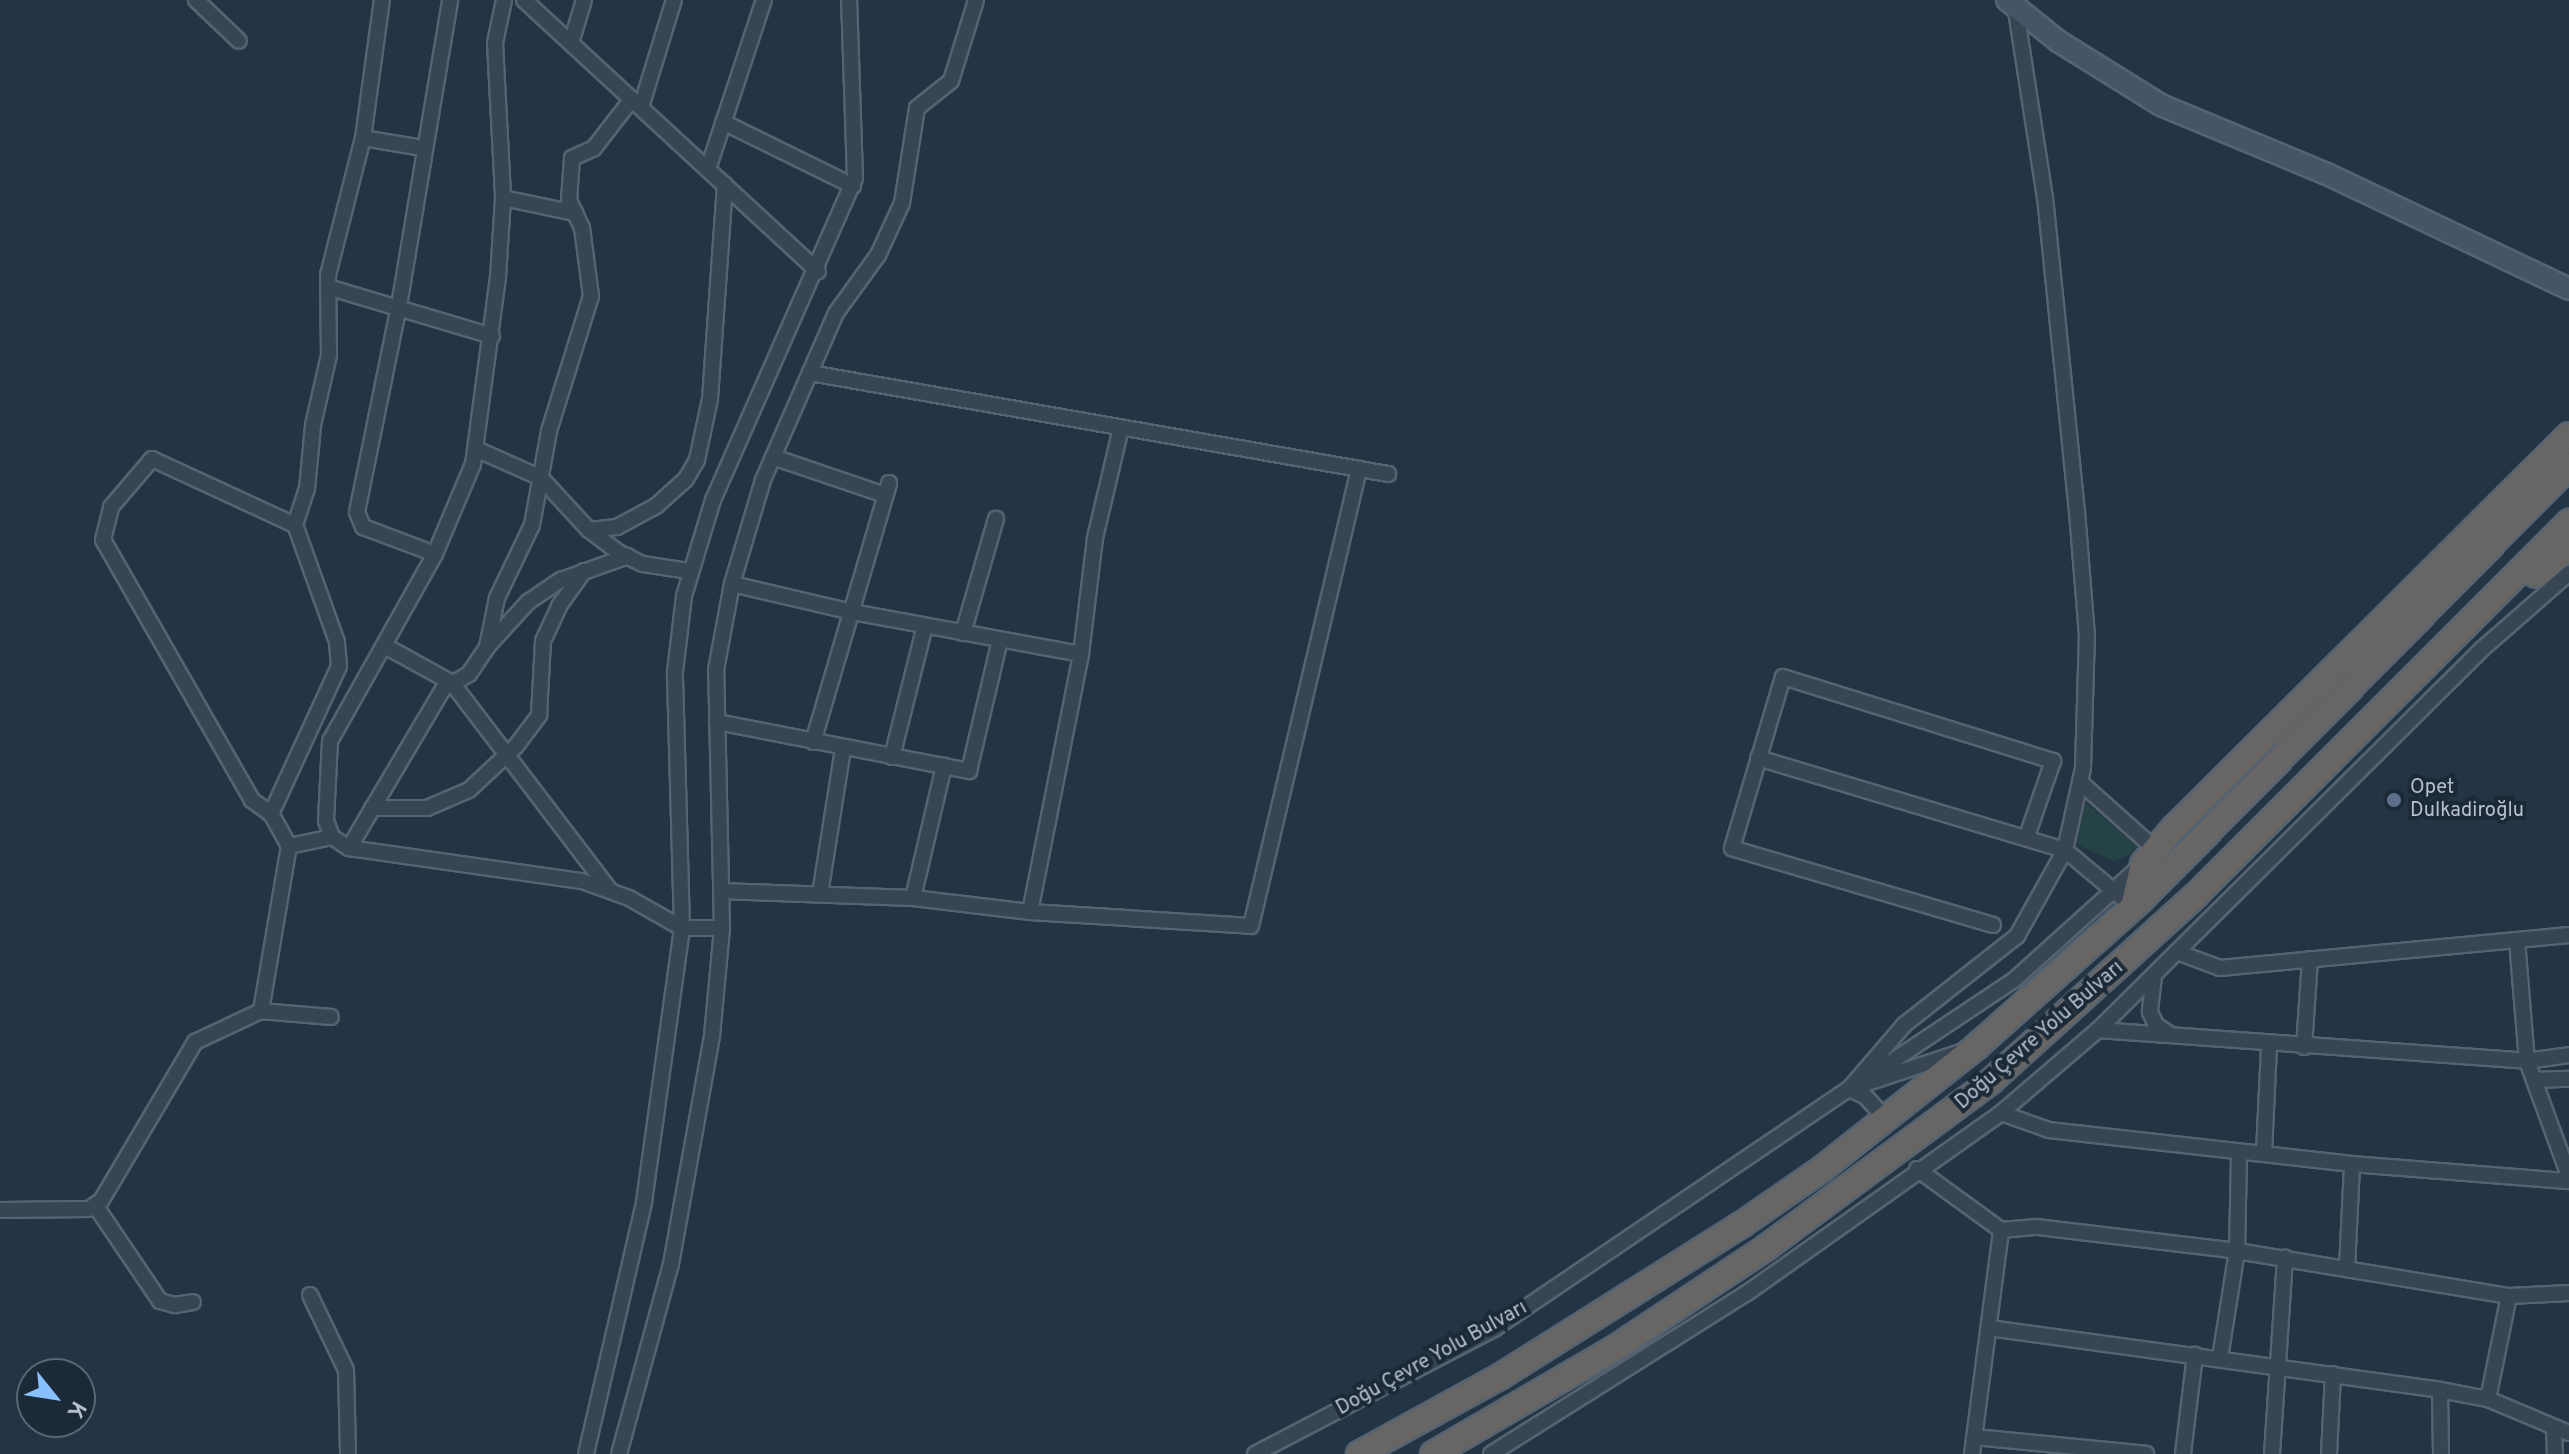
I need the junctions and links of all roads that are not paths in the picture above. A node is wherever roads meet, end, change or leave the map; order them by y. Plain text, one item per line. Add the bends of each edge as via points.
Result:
1 (196, 0) edge
2 (382, 0) edge
3 (450, 0) edge
4 (504, 0) edge
5 (524, 0) edge
6 (584, 0) edge
7 (674, 0) edge
8 (764, 0) edge
9 (849, 0) edge
10 (976, 0) edge
11 (2011, 2) edge
12 (239, 41) dead end
13 (571, 43) junction
14 (636, 103) junction
15 (723, 122) junction
16 (363, 138) junction
17 (423, 148) junction
18 (708, 169) junction
19 (725, 185) junction
20 (853, 186) junction
21 (503, 198) junction
22 (575, 213) junction
23 (818, 271) junction
24 (331, 288) junction
25 (2569, 289) edge
26 (399, 306) junction
27 (492, 336) junction
28 (810, 373) junction
29 (1121, 428) junction
30 (2569, 435) edge
31 (476, 449) junction
32 (773, 457) junction
33 (2569, 466) edge
34 (1359, 469) junction
35 (1388, 474) dead end
36 (541, 478) junction
37 (996, 519) dead end
38 (2569, 522) edge
39 (295, 525) junction
40 (589, 530) junction
41 (2569, 548) edge
42 (435, 554) junction
43 (2569, 555) edge
44 (628, 556) junction
45 (584, 571) junction
46 (689, 571) junction
47 (2569, 573) edge
48 (732, 584) junction
49 (2487, 608) junction
50 (852, 612) junction
51 (925, 626) junction
52 (963, 633) junction
53 (1000, 640) junction
54 (385, 646) junction
55 (487, 647) junction
56 (2481, 650) junction
57 (1081, 654) junction
58 (452, 683) junction
59 (717, 722) junction
60 (813, 742) junction
61 (843, 748) junction
62 (505, 755) junction
63 (892, 757) junction
64 (1758, 758) junction
65 (944, 766) junction
66 (2080, 782) junction
67 (372, 808) junction
68 (271, 814) junction
69 (2027, 836) junction
70 (332, 837) junction
71 (289, 846) junction
72 (349, 848) junction
73 (2065, 850) junction
74 (2149, 857) junction
75 (2114, 886) junction
76 (610, 889) junction
77 (721, 891) junction
78 (820, 894) junction
79 (913, 898) junction
80 (2133, 907) junction
81 (1030, 912) junction
82 (1993, 925) dead end
83 (682, 928) junction
84 (722, 928) junction
85 (2569, 935) edge
86 (2517, 940) junction
87 (2177, 952) junction
88 (2310, 959) junction
89 (2155, 975) junction
90 (261, 1011) junction
91 (331, 1017) dead end
92 (2098, 1030) junction
93 (2171, 1034) junction
94 (2269, 1045) junction
95 (1977, 1046) junction
96 (2304, 1047) junction
97 (2569, 1055) edge
98 (2527, 1061) junction
99 (2569, 1079) edge
100 (2534, 1080) junction
101 (1849, 1089) junction
102 (2001, 1113) junction
103 (1886, 1119) junction
104 (2239, 1152) junction
105 (2264, 1153) junction
106 (2352, 1164) junction
107 (1917, 1169) junction
108 (2569, 1179) edge
109 (95, 1205) junction
110 (0, 1210) edge
111 (2001, 1230) junction
112 (2237, 1251) junction
113 (2285, 1257) junction
114 (2347, 1268) junction
115 (2569, 1293) edge
116 (310, 1295) dead end
117 (2509, 1296) junction
118 (193, 1302) dead end
119 (1989, 1328) junction
120 (2195, 1355) junction
121 (2220, 1358) junction
122 (2276, 1366) junction
123 (2333, 1374) junction
124 (2440, 1390) junction
125 (2488, 1399) junction
126 (2554, 1427) junction
127 (2569, 1433) edge
128 (1974, 1437) junction
129 (348, 1454) edge
130 (586, 1454) edge
131 (619, 1454) edge
132 (1255, 1454) edge
133 (1359, 1454) edge
134 (1433, 1454) edge
135 (1491, 1454) edge
136 (1972, 1454) edge
137 (2146, 1454) edge
138 (2183, 1454) edge
139 (2272, 1454) edge
140 (2329, 1454) edge
141 (2441, 1454) edge
142 (2555, 1454) edge

1 - 12 street
2 - 16 street
3 - 17 street
4 - 21 street via 495,43
5 - 13 street
6 - 13 street
7 - 14 street
8 - 15 street
9 - 20 street
10 - 28 street via 951,81 917,108 902,203 878,255 836,313
11 - 25 main road via 2058,41 2161,105 2327,174
11 - 66 street via 2045,198 2080,543 2087,636
13 - 14 street
14 - 18 street
14 - 22 street via 594,148 572,158 569,200
15 - 18 street
15 - 20 street
16 - 17 street
16 - 24 street via 328,275
17 - 26 street
18 - 19 street
19 - 23 street
19 - 40 street via 710,399 697,460 686,479 656,506 617,527
20 - 23 street
21 - 22 street
21 - 27 street
22 - 36 street via 582,228 591,296 549,431
23 - 46 street via 713,500
24 - 26 street
24 - 39 street via 329,355 313,425 307,489
26 - 27 street
26 - 42 street via 357,522
27 - 31 street
28 - 29 street
28 - 32 street
29 - 34 street
29 - 57 street via 1095,538
30 - 74 highway
31 - 36 street
31 - 42 street
32 - 48 street
32 - 50 street via 887,489
33 - 80 highway, Doğu Çevre Yolu Bulvarı
34 - 35 street
34 - 81 street via 1251,926
36 - 40 street
36 - 55 street via 532,525 497,598
37 - 52 street
38 - 49 highway, Doğu Çevre Yolu Bulvarı
39 - 68 street via 337,642 339,666
39 - 68 street via 152,459 111,507 103,540 252,800
40 - 44 street
41 - 49 highway
42 - 54 street
43 - 56 street
44 - 45 street
44 - 46 street
45 - 55 street via 528,602
45 - 62 street via 543,641 539,715
46 - 83 street via 675,672
47 - 56 street
48 - 50 street
48 - 59 street via 716,670
49 - 134 highway, Doğu Çevre Yolu Bulvarı via 2196,895 1980,1090 1728,1273 1599,1358
50 - 51 street
50 - 60 street
51 - 52 street
51 - 63 street
52 - 53 street
53 - 57 street
53 - 65 street via 969,771
54 - 58 street
54 - 70 street via 330,741 326,821
55 - 58 street via 469,674
56 - 87 street
57 - 81 street
58 - 62 street
58 - 67 street via 443,689
59 - 60 street
59 - 77 street
60 - 61 street
61 - 63 street
61 - 78 street
62 - 67 street via 469,790 427,808
62 - 76 street
63 - 65 street
64 - 69 street
64 - 69 street via 1783,677 2053,761
64 - 82 street via 1732,848
65 - 79 street
66 - 73 street
66 - 74 street
67 - 72 street
68 - 71 street
69 - 73 street
70 - 71 street
70 - 72 street
71 - 90 street
72 - 76 street
73 - 75 street
73 - 101 street via 2017,936 1904,1025
74 - 75 street
74 - 80 highway
75 - 80 street
75 - 101 street via 2014,980
76 - 83 street
77 - 78 street
77 - 84 street
78 - 79 street
79 - 81 street
80 - 95 highway, Doğu Çevre Yolu Bulvarı
83 - 84 street
83 - 130 street via 644,1202
84 - 131 street via 712,1036 671,1264
85 - 86 street
86 - 88 street
86 - 98 street
87 - 88 street via 2220,968
87 - 89 street
88 - 96 street
89 - 92 street
89 - 93 street via 2150,1012 2156,1025
90 - 91 street
90 - 109 street via 195,1042 123,1168
92 - 93 street
92 - 102 street
93 - 94 street
94 - 96 street
94 - 105 street
95 - 101 street, Doğu Çevre Yolu Bulvarı
95 - 103 highway, Doğu Çevre Yolu Bulvarı
96 - 98 street
97 - 98 street
98 - 100 street
99 - 100 street
100 - 108 street
101 - 103 street via 1865,1096
101 - 132 street, Doğu Çevre Yolu Bulvarı via 1494,1329
102 - 104 street via 2049,1130
102 - 107 street
103 - 133 highway, Doğu Çevre Yolu Bulvarı via 1741,1225 1612,1307
104 - 105 street
104 - 112 street
105 - 106 street
106 - 108 street
106 - 114 street
107 - 111 street
107 - 135 street via 1747,1293
109 - 110 street
109 - 118 street via 160,1301
111 - 112 street via 2037,1227
111 - 119 street
112 - 113 street
112 - 121 street
113 - 114 street
113 - 122 street
114 - 117 street
115 - 117 street
116 - 129 street via 346,1370
117 - 125 street
119 - 120 street
119 - 128 street
120 - 121 street
120 - 138 street
121 - 122 street
122 - 123 street
122 - 139 street
123 - 124 street
123 - 140 street
124 - 125 street
124 - 141 street
125 - 126 street
126 - 127 street
126 - 142 street
128 - 136 street
128 - 137 street

